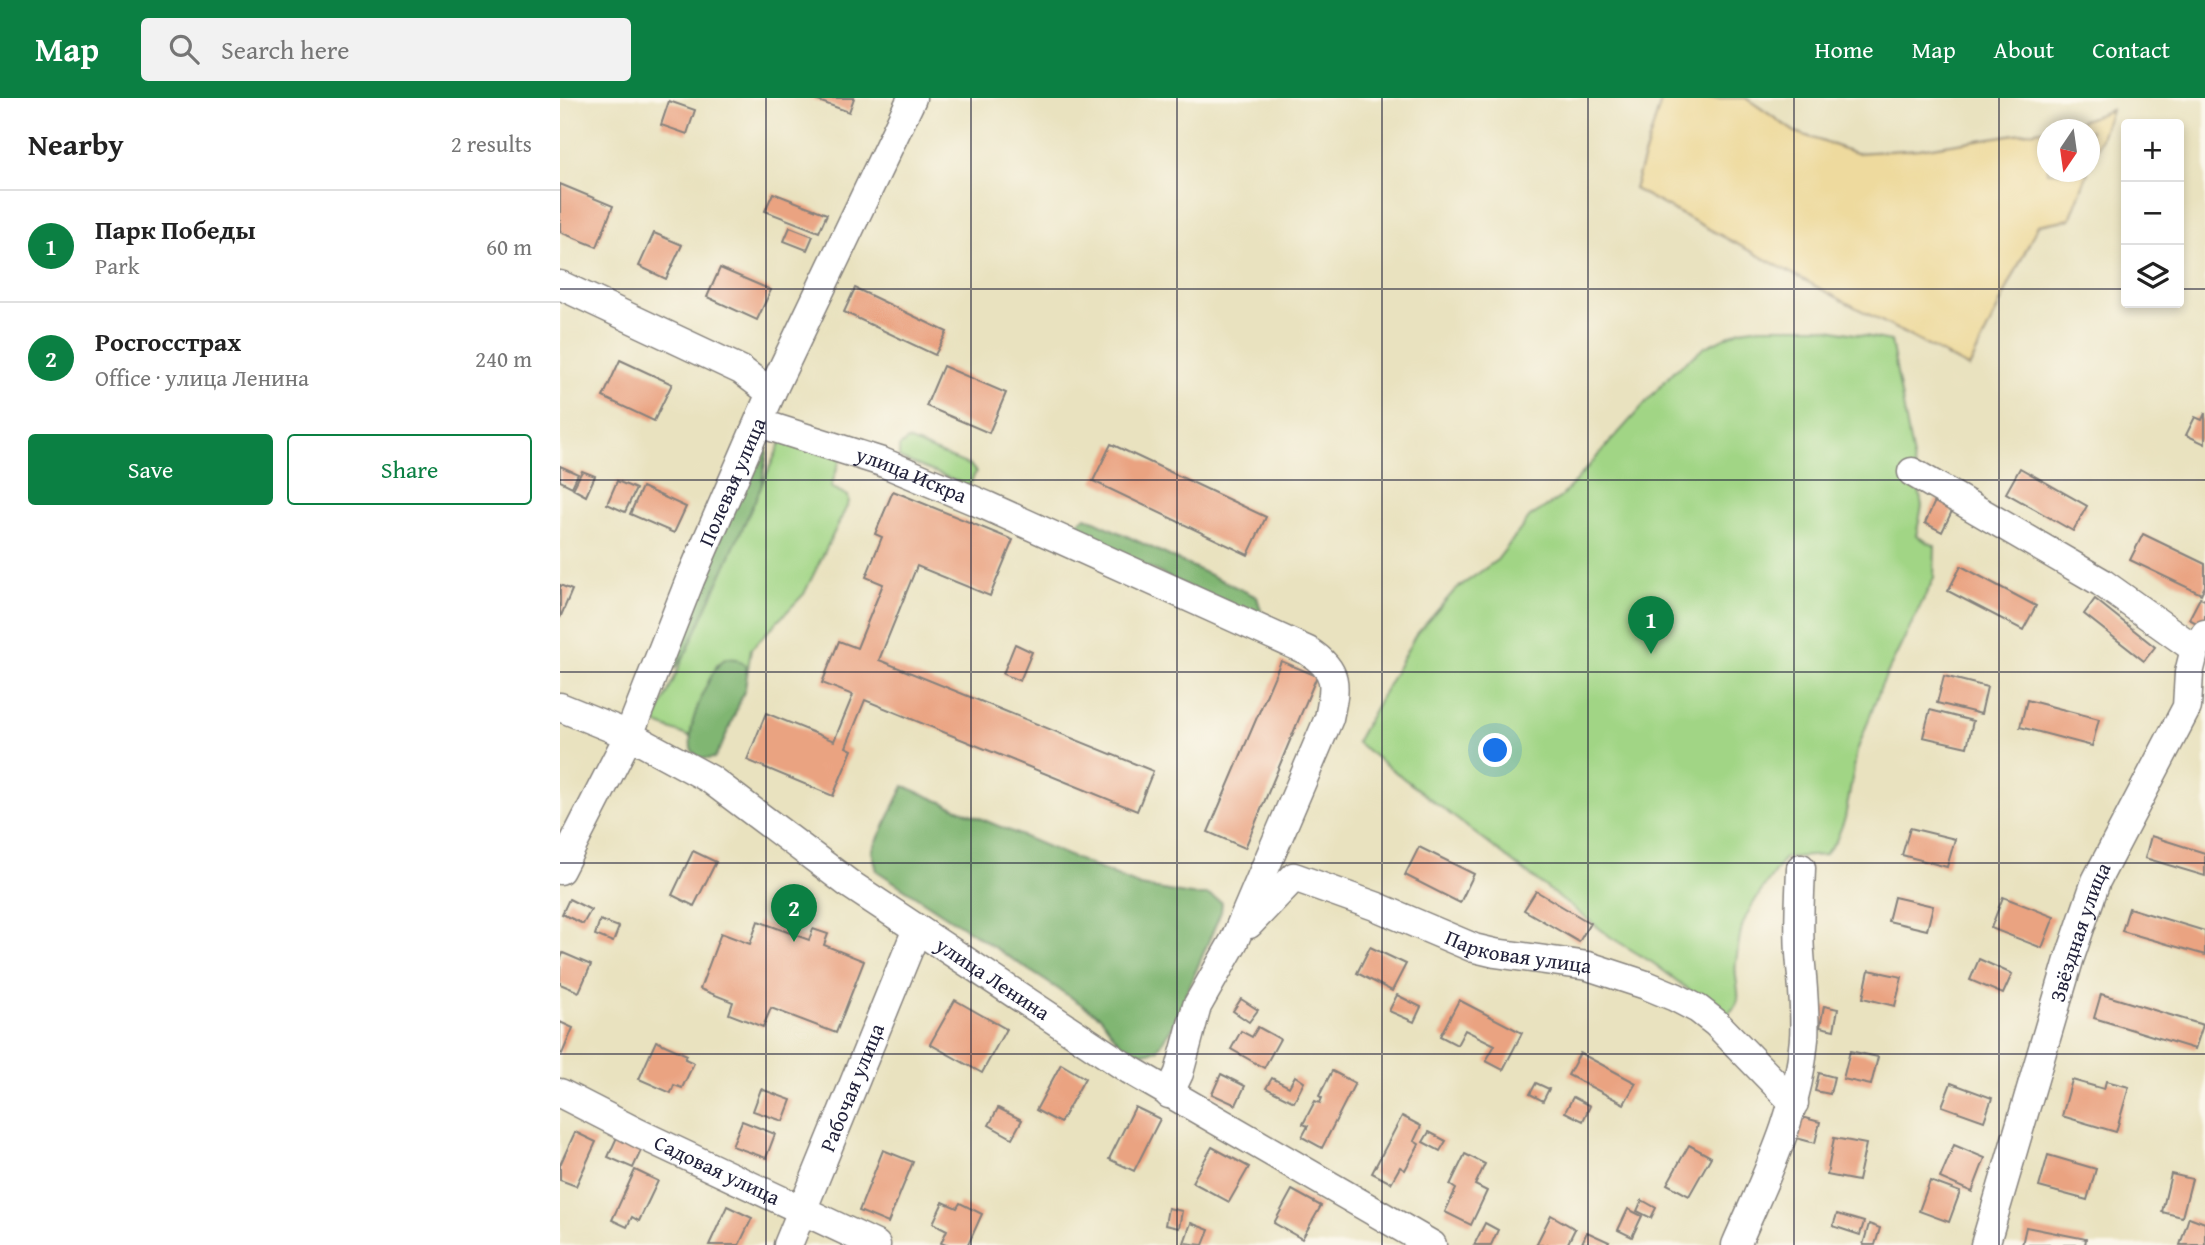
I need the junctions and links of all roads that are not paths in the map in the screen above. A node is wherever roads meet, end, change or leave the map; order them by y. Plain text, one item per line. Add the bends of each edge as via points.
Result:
1 (912, 98) edge
2 (560, 285) edge
3 (771, 393) junction
4 (759, 422) junction
5 (1912, 472) dead end
6 (2200, 642) edge
7 (560, 707) edge
8 (2196, 713) edge
9 (629, 735) junction
10 (1801, 868) dead end
11 (560, 870) edge
12 (917, 929) junction
13 (1234, 941) junction
14 (560, 1093) edge
15 (1170, 1094) junction
16 (1794, 1103) junction
17 (803, 1209) junction
18 (788, 1245) edge
19 (876, 1245) edge
20 (1432, 1245) edge
21 (1736, 1245) edge
22 (1985, 1245) edge

1 - 3 street, Полевая улица
2 - 3 street via 741,370
3 - 4 street, Полевая улица
4 - 9 street, Полевая улица
4 - 13 street, улица Искра via 882,462 1061,538 1319,658 1331,671 1334,693 1329,718
5 - 6 street
6 - 8 street, Звёздная улица via 2189,673
7 - 9 street, улица Ленина
8 - 22 street, Звёздная улица via 2096,881
9 - 11 street, Полевая улица
9 - 12 street, улица Ленина via 710,779
10 - 16 street via 1804,1035
12 - 15 street, улица Ленина
12 - 17 street, Рабочая улица
13 - 15 street via 1197,1006
13 - 16 street, Парковая улица via 1294,877 1474,947 1588,966 1675,998 1716,1023
14 - 17 street, Садовая улица
15 - 20 street, улица Ленина
16 - 21 street
17 - 18 street, Рабочая улица
17 - 19 street, Садовая улица

